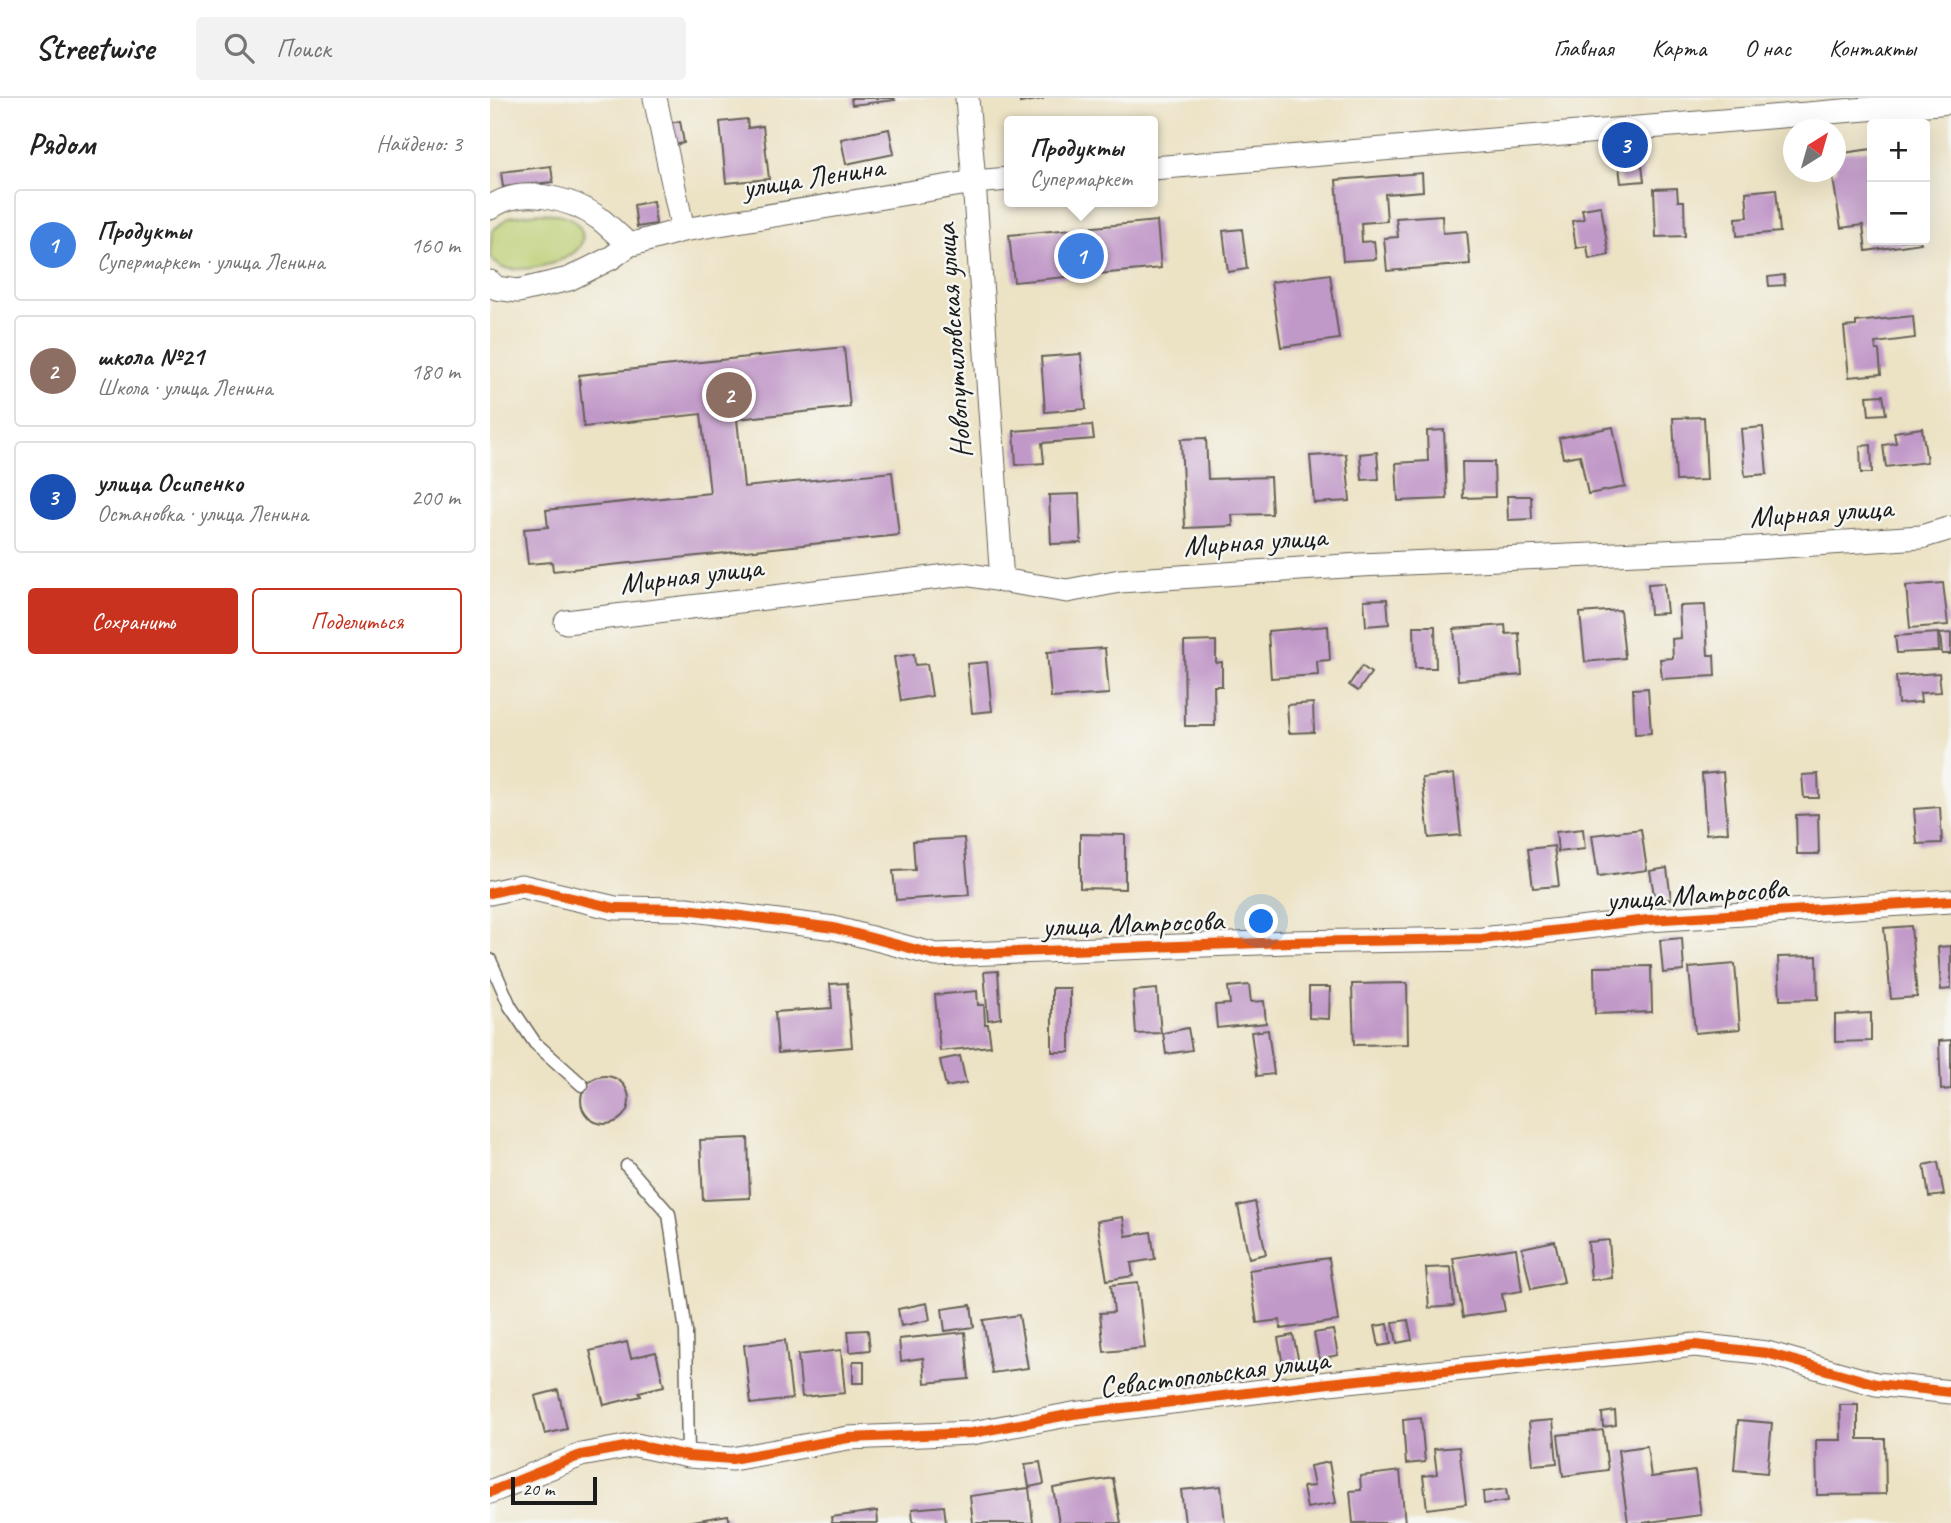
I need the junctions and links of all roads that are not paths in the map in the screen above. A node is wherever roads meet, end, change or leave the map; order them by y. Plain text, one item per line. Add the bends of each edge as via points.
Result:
1 (654, 98) edge
2 (967, 98) edge
3 (1951, 102) edge
4 (1158, 167) edge
5 (1004, 179) edge
6 (974, 182) junction
7 (490, 208) edge
8 (683, 230) junction
9 (629, 245) junction
10 (492, 290) edge
11 (1951, 528) edge
12 (1002, 581) junction
13 (566, 622) dead end
14 (490, 893) edge
15 (1951, 901) edge
16 (490, 960) edge
17 (582, 1085) dead end
18 (627, 1166) dead end
19 (1951, 1392) edge
20 (688, 1456) junction
21 (490, 1492) edge

1 - 8 street
2 - 6 street, Новопутиловская улица
3 - 4 street
5 - 6 street, улица Ленина
6 - 8 street, улица Ленина
6 - 12 street, Новопутиловская улица
7 - 9 street via 499,201 531,195 573,203
8 - 9 street, улица Ленина
9 - 10 street, улица Ленина via 569,279 517,291
11 - 12 street, Мирная улица via 1907,538 1360,565 1120,581 1067,591
12 - 13 street, Мирная улица via 964,574
14 - 15 street, улица Матросова via 521,886 615,908 686,909 834,928 936,955 1482,939 1648,920
16 - 17 lane via 510,1006 535,1043
18 - 20 lane via 669,1214 686,1332
19 - 20 street, Севастопольская улица via 1876,1384 1767,1353 1695,1345 1073,1414 972,1433 848,1438 732,1459
20 - 21 street, Севастопольская улица via 636,1445 581,1455

